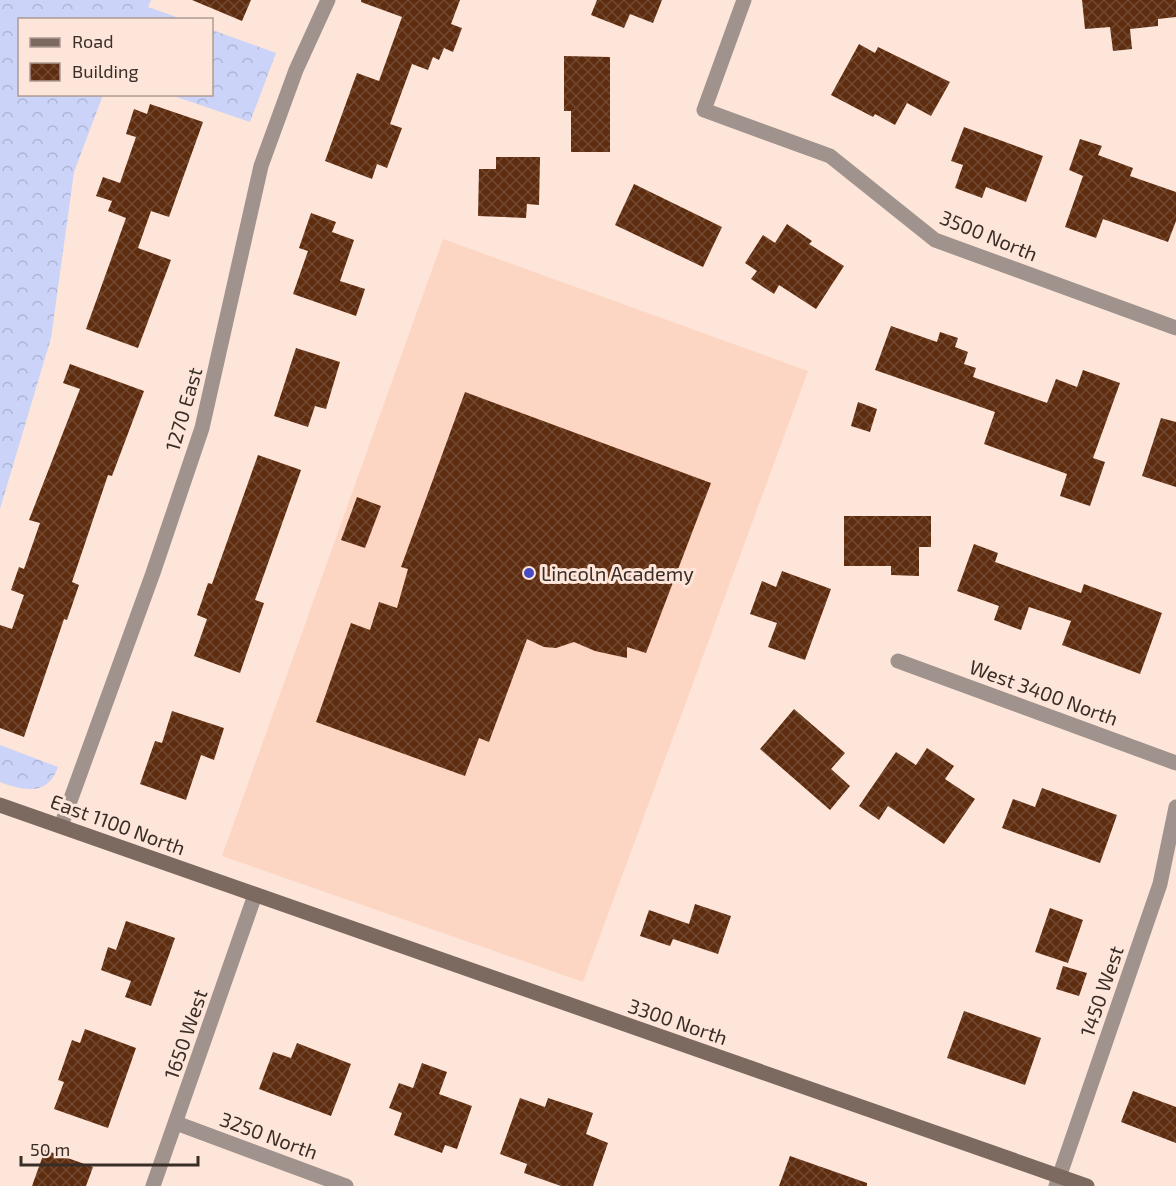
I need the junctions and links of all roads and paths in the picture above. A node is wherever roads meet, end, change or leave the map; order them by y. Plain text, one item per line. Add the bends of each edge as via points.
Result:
1 (328, 0) edge
2 (744, 0) edge
3 (1176, 328) edge
4 (898, 661) dead end
5 (1176, 762) edge
6 (0, 805) edge
7 (1176, 807) edge
8 (61, 826) junction
9 (255, 895) junction
10 (176, 1123) junction
11 (1058, 1181) edge
12 (153, 1186) edge
13 (346, 1186) edge
14 (1087, 1186) edge

1 - 8 street, 1270 East via 296,70 261,166 202,428
2 - 3 street, 3500 North via 704,110 830,156 935,240
4 - 5 street, West 3400 North
6 - 8 street, East 1100 North
7 - 11 street, 1450 West via 1160,884
8 - 9 street, East 1100 North
9 - 10 street, 1650 West
9 - 11 street, 3300 North
10 - 12 street, 1650 West
10 - 13 street, 3250 North
11 - 14 street, 3300 North

